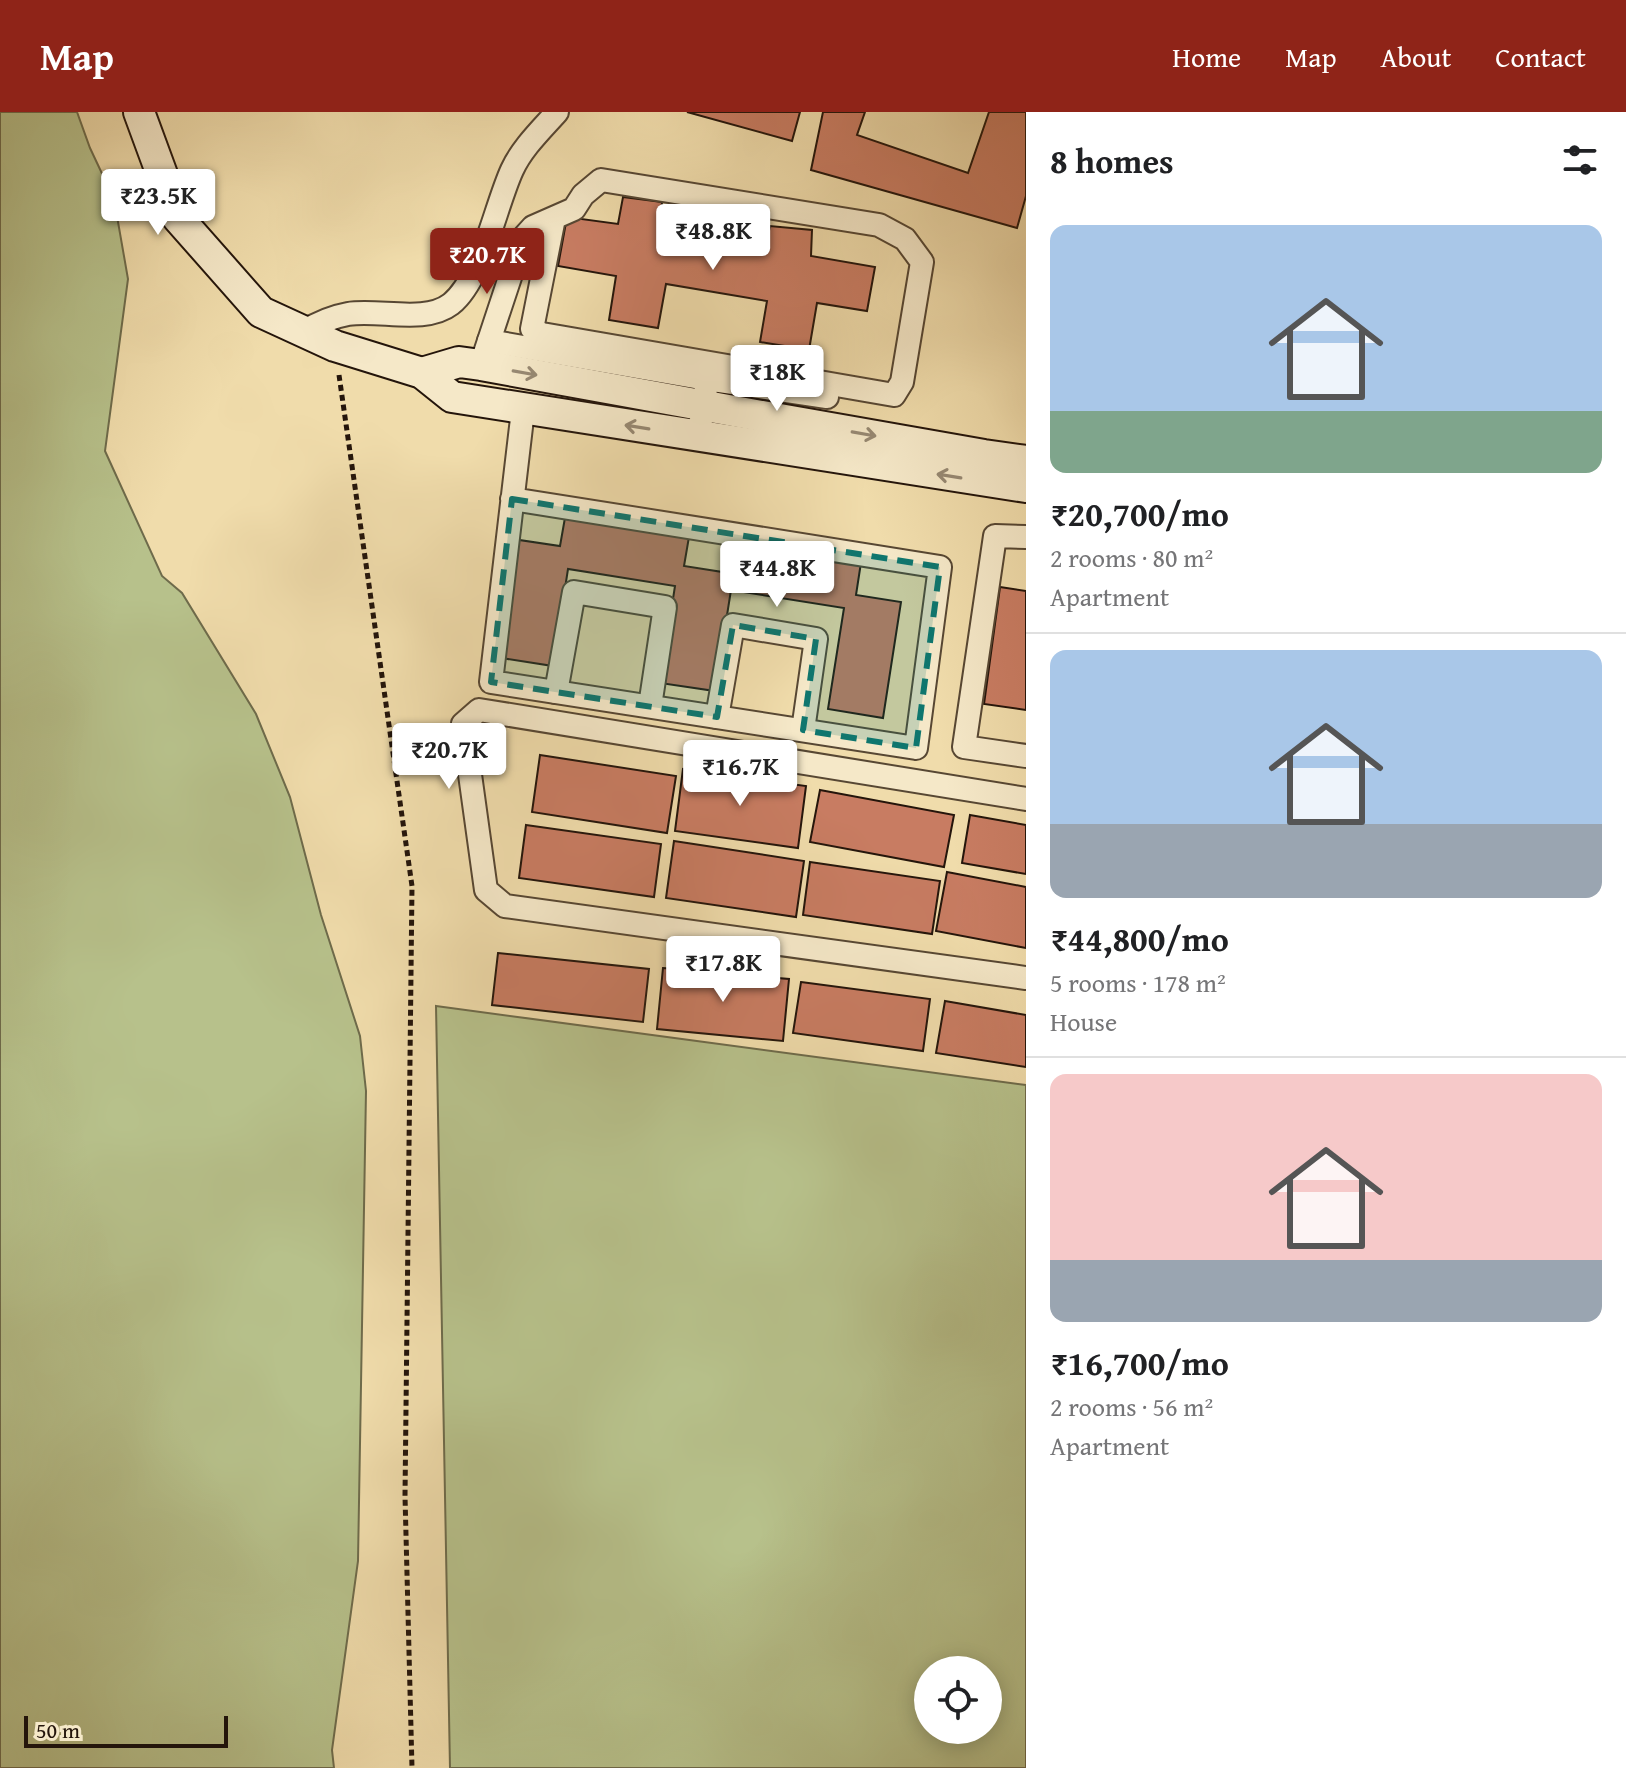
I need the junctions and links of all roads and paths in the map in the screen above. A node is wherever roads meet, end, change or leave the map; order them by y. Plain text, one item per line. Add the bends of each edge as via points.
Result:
1 (139, 112) edge
2 (557, 112) edge
3 (554, 218) junction
4 (303, 332) junction
5 (335, 346) junction
6 (485, 353) junction
7 (422, 373) junction
8 (705, 392) junction
9 (856, 402) dead end
10 (523, 410) junction
11 (697, 437) junction
12 (1026, 461) edge
13 (1026, 487) edge
14 (512, 499) junction
15 (1026, 537) edge
16 (556, 692) junction
17 (650, 706) junction
18 (717, 717) junction
19 (803, 730) junction
20 (1026, 756) edge
21 (1026, 799) edge
22 (1026, 978) edge
23 (412, 1768) edge

1 - 4 street via 178,218 261,312
2 - 4 street via 512,169 476,266 450,304 425,315 349,314 325,319
3 - 3 street via 532,329 542,334 894,395 902,382 922,262 905,239 879,225 601,180 574,209
3 - 6 street via 523,238
4 - 5 street
5 - 7 street
5 - 23 path via 412,886 405,1496
6 - 7 street
6 - 8 street
7 - 10 street via 452,397
8 - 9 street
8 - 11 street
8 -> 12 street via 959,451
11 -> 10 street
10 - 14 street
13 -> 11 street
14 - 16 street via 491,682
14 - 19 street via 940,567 916,748
15 - 20 street via 995,536 964,747
16 - 17 street
16 - 17 street via 574,592 665,607
17 - 18 street
18 - 19 street
18 - 19 street via 733,625 816,639
21 - 22 street via 479,710 463,724 486,890 505,906

